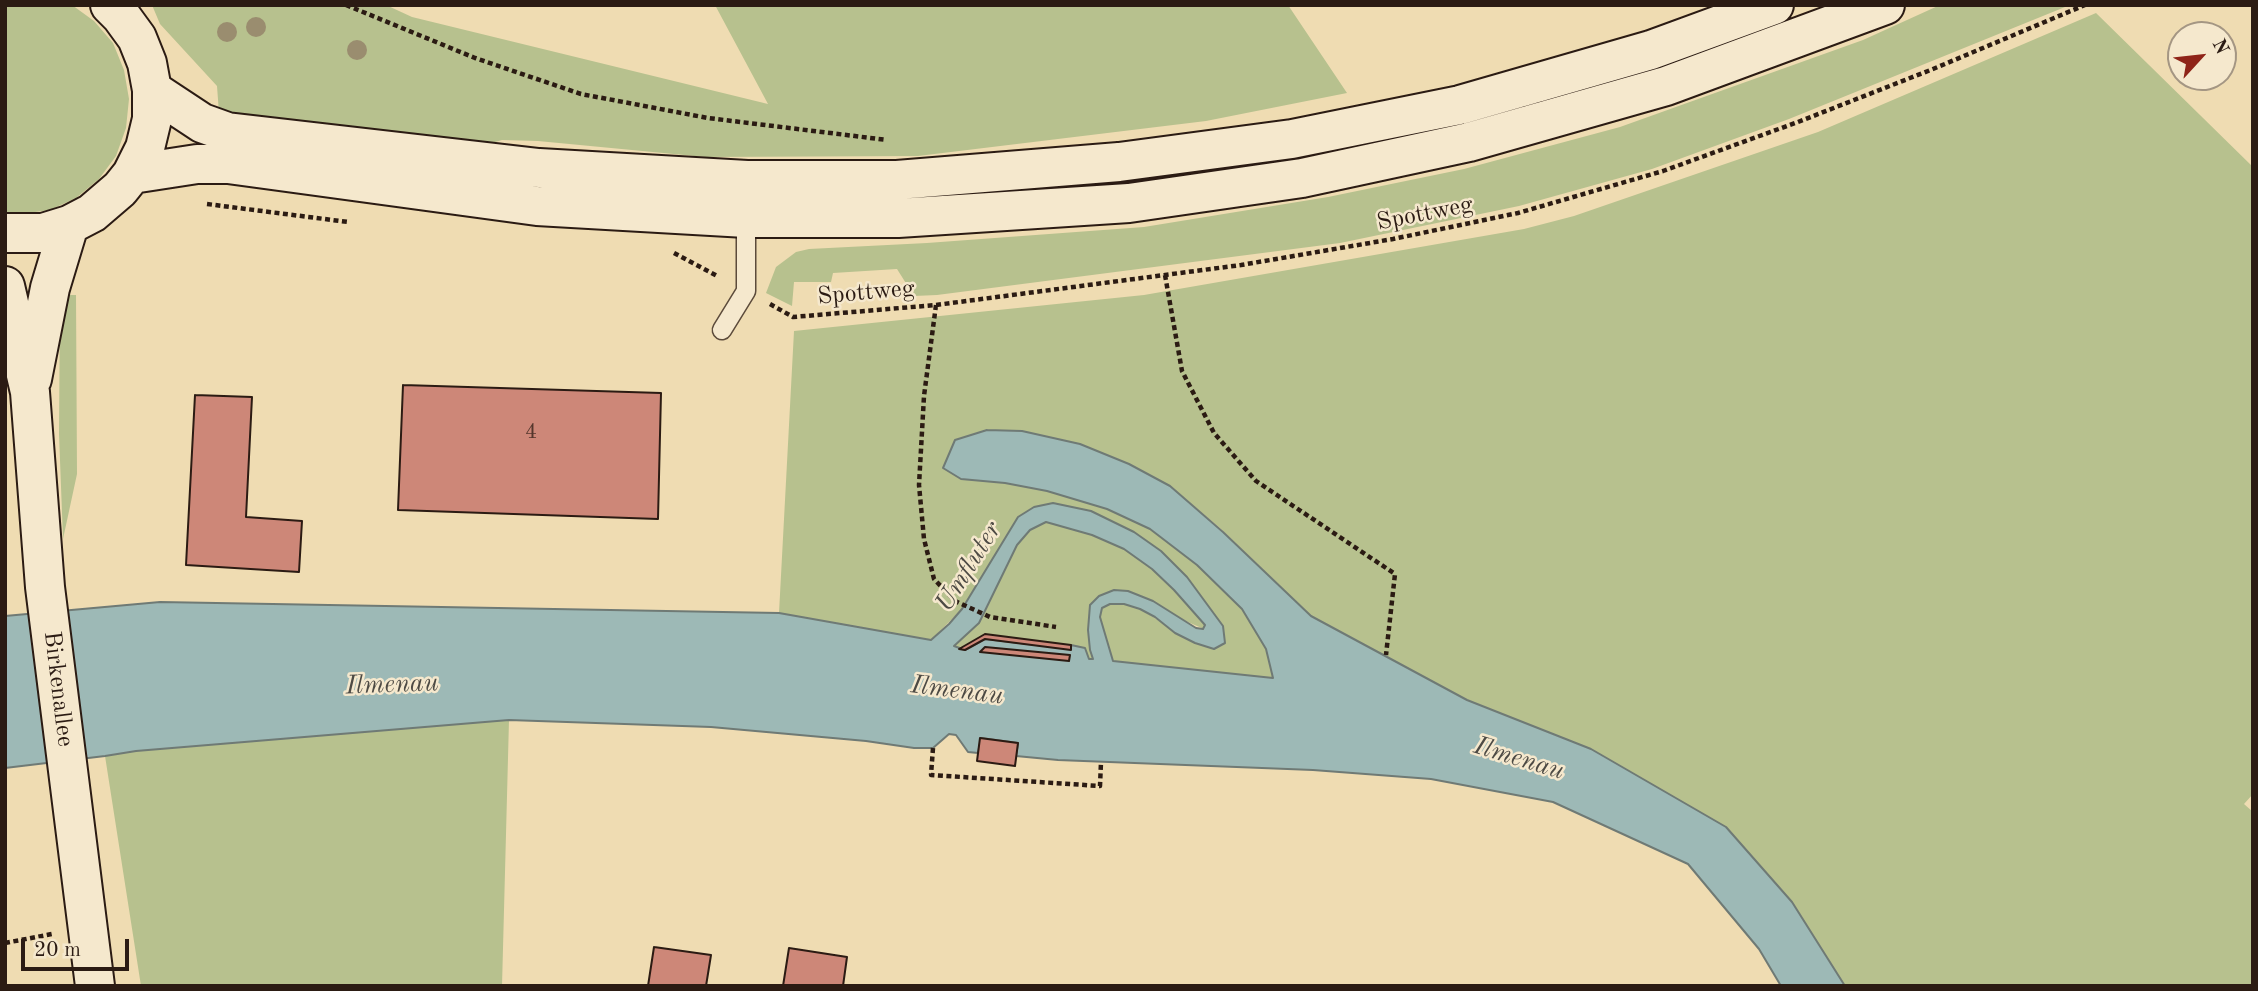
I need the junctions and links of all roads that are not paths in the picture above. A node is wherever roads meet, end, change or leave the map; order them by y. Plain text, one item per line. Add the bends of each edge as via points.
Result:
1 (110, 5) edge
2 (1774, 5) edge
3 (1885, 5) edge
4 (152, 90) junction
5 (132, 174) junction
6 (747, 180) junction
7 (746, 218) junction
8 (69, 225) junction
9 (5, 233) edge
10 (5, 286) edge
11 (722, 330) dead end
12 (30, 392) junction
13 (95, 986) edge

1 - 4 main road via 137,38
2 - 6 main road via 1651,50 1460,105 1292,139 1119,162 897,180
3 - 7 main road via 1666,86 1469,142 1302,178 1129,203 898,218
4 - 5 main road via 145,148
4 - 6 main road via 227,132 539,168
5 - 7 main road via 228,164 537,206
5 - 8 main road via 107,202
6 - 7 lane
7 - 11 lane via 746,291
8 - 9 main road via 43,233
8 - 12 main road, Birkenallee via 50,288
10 - 12 main road, Birkenallee
12 - 13 main road, Birkenallee via 45,587

